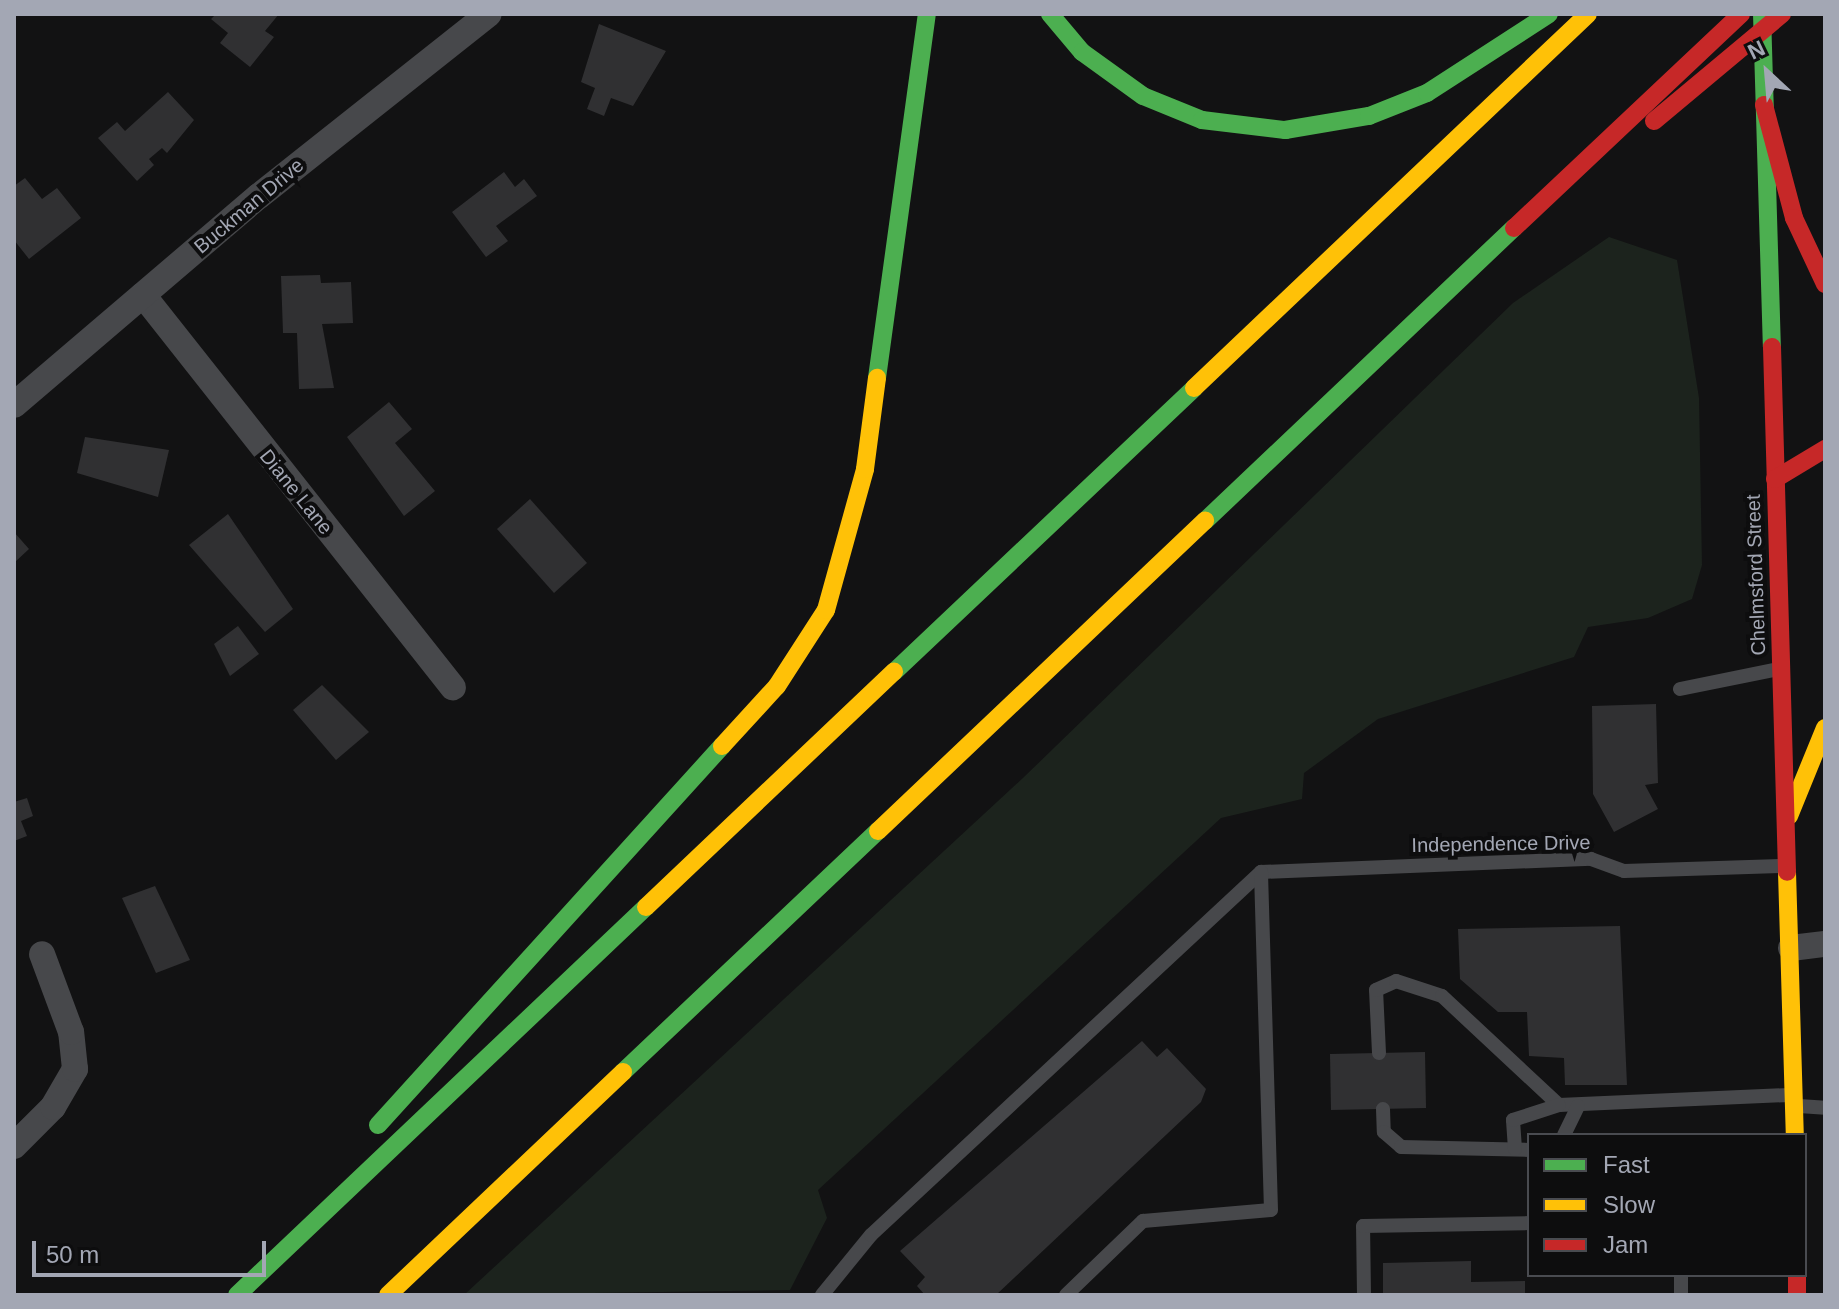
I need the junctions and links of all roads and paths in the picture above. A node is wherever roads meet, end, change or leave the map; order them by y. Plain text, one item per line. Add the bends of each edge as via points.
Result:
1 (489, 14) edge
2 (927, 14) edge
3 (1050, 14) edge
4 (1549, 14) edge
5 (1588, 14) edge
6 (1741, 14) edge
7 (1762, 14) edge
8 (1782, 14) edge
9 (1764, 105) junction
10 (1648, 115) junction
11 (1825, 284) edge
12 (143, 295) junction
13 (14, 405) edge
14 (1825, 449) edge
15 (1775, 479) junction
16 (1813, 487) dead end
17 (1782, 669) junction
18 (453, 687) dead end
19 (1680, 689) dead end
20 (1825, 728) edge
21 (1789, 816) junction
22 (1787, 865) junction
23 (1261, 872) junction
24 (1825, 944) edge
25 (1791, 948) junction
26 (42, 954) dead end
27 (1379, 1053) dead end
28 (1795, 1100) junction
29 (1559, 1105) junction
30 (1578, 1106) junction
31 (1825, 1108) edge
32 (1383, 1109) dead end
33 (1565, 1133) edge
34 (1795, 1133) edge
35 (365, 1138) dead end
36 (14, 1146) edge
37 (1522, 1150) edge
38 (311, 1194) dead end
39 (1527, 1223) edge
40 (832, 1291) edge
41 (215, 1295) edge
42 (237, 1295) edge
43 (388, 1295) edge
44 (1066, 1295) edge
45 (1364, 1295) edge

1 - 12 street, Buckman Drive
2 - 35 main road via 865,469 826,610 777,686
3 - 4 main road via 1082,52 1143,96 1202,120 1285,130 1345,122 1416,98 1472,69
5 - 42 main road
6 - 10 main road
7 - 9 main road, Chelmsford Street
8 - 10 main road, bridge
9 - 11 main road via 1794,218
9 - 15 main road, Chelmsford Street
10 - 43 main road via 1455,283
12 - 13 street, Buckman Drive
12 - 18 street, Diane Lane
14 - 15 main road
15 - 16 main road
15 - 17 main road, Chelmsford Street
17 - 19 lane
17 - 21 main road, Chelmsford Street
20 - 21 main road
21 - 22 main road, Chelmsford Street
22 - 23 lane, Independence Drive via 1624,871 1591,859
22 - 25 main road, Chelmsford Street
23 - 40 lane via 871,1235
23 - 44 lane via 1271,1210 1143,1221
24 - 25 street
25 - 28 main road, Chelmsford Street
26 - 36 street via 71,1032 75,1069 53,1107
27 - 29 lane via 1376,990 1396,981 1442,996
28 - 30 lane
28 - 31 lane
28 - 34 main road, Chelmsford Street
29 - 30 lane
29 - 37 lane via 1513,1120
30 - 33 lane
32 - 37 lane via 1389,1143 1401,1147
38 - 41 main road
39 - 45 lane via 1363,1226

